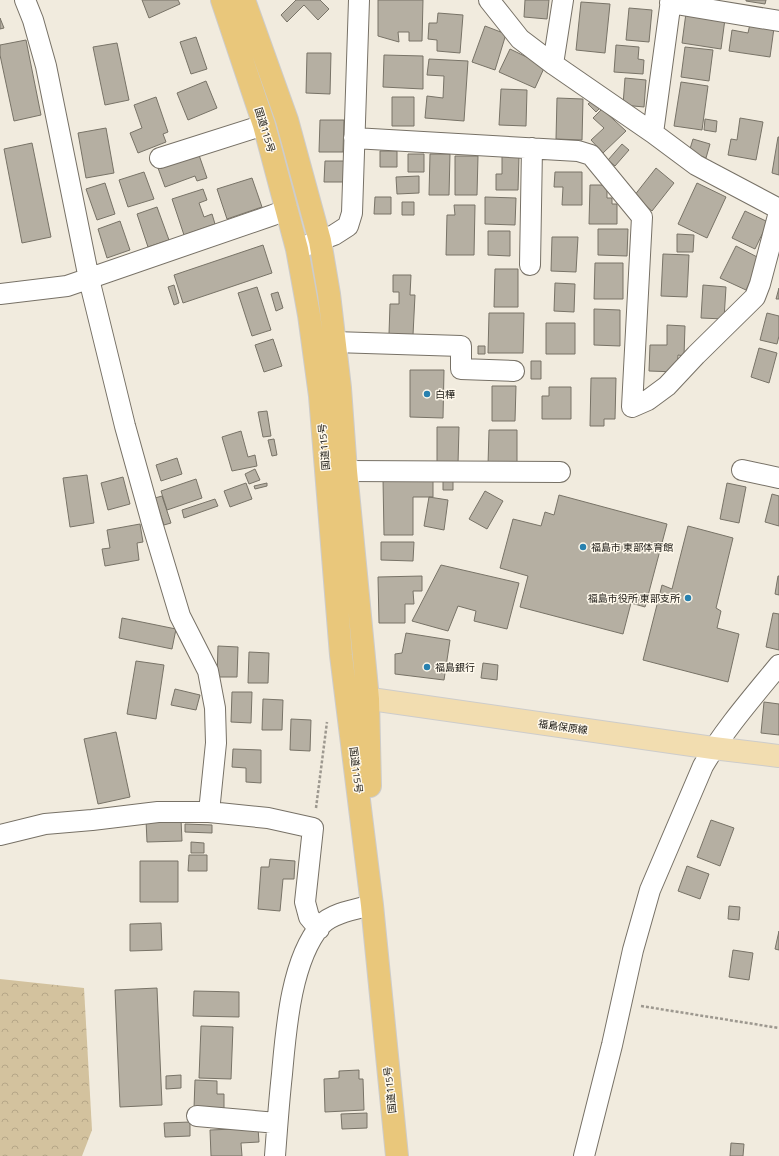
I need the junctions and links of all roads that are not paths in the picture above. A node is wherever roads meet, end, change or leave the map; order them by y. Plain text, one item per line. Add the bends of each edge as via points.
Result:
1 (25, 0) edge
2 (222, 0) edge
3 (244, 0) edge
4 (359, 0) edge
5 (563, 0) edge
6 (491, 1) edge
7 (671, 1) edge
8 (779, 21) edge
9 (553, 64) junction
10 (264, 125) junction
11 (653, 133) junction
12 (354, 138) junction
13 (532, 148) junction
14 (160, 158) dead end
15 (779, 209) edge
16 (287, 210) junction
17 (779, 212) edge
18 (320, 241) junction
19 (297, 249) junction
20 (530, 265) dead end
21 (89, 279) junction
22 (0, 294) edge
23 (334, 342) junction
24 (514, 371) dead end
25 (742, 470) dead end
26 (346, 471) junction
27 (560, 472) dead end
28 (779, 478) edge
29 (779, 665) edge
30 (346, 696) junction
31 (368, 699) junction
32 (713, 748) junction
33 (779, 756) edge
34 (209, 812) junction
35 (0, 835) edge
36 (372, 905) junction
37 (319, 929) junction
38 (197, 1116) dead end
39 (277, 1123) junction
40 (275, 1156) edge
41 (396, 1156) edge
42 (584, 1156) edge

1 - 21 street via 46,66
2 - 10 highway, 国道115号
3 - 18 highway, 国道115号 via 287,120
4 - 12 street
5 - 9 street
6 - 9 street via 520,38
7 - 8 street
7 - 11 street
9 - 11 street
10 - 14 street
10 - 16 highway, 国道115号
11 - 15 street via 696,165
12 - 13 street
12 - 18 street via 352,213 348,226
13 - 17 street via 578,151 591,155 642,217 632,408 668,386 755,297
13 - 20 street
16 - 19 highway, 国道115号
16 - 21 street
18 - 19 street
18 - 23 highway, 国道115号
19 - 30 highway, 国道115号 via 320,396
21 - 22 street via 67,286
21 - 34 street via 125,426 180,616 208,672 215,708 216,743
23 - 24 street via 461,346 461,369
23 - 26 highway, 国道115号
25 - 28 street
26 - 27 street
26 - 31 highway, 国道115号
29 - 32 street
30 - 31 main road, 福島保原線
30 - 36 highway, 国道115号
31 - 32 main road, 福島保原線
31 - 36 highway, 国道115号
32 - 33 main road, 福島保原線
32 - 42 street via 702,766 650,890
34 - 35 street via 158,812 45,824
34 - 37 street via 268,818 313,828 305,902 309,917
36 - 37 street via 337,915 322,924
36 - 41 highway, 国道115号
37 - 39 street via 300,965 289,1005
38 - 39 street
39 - 40 street

